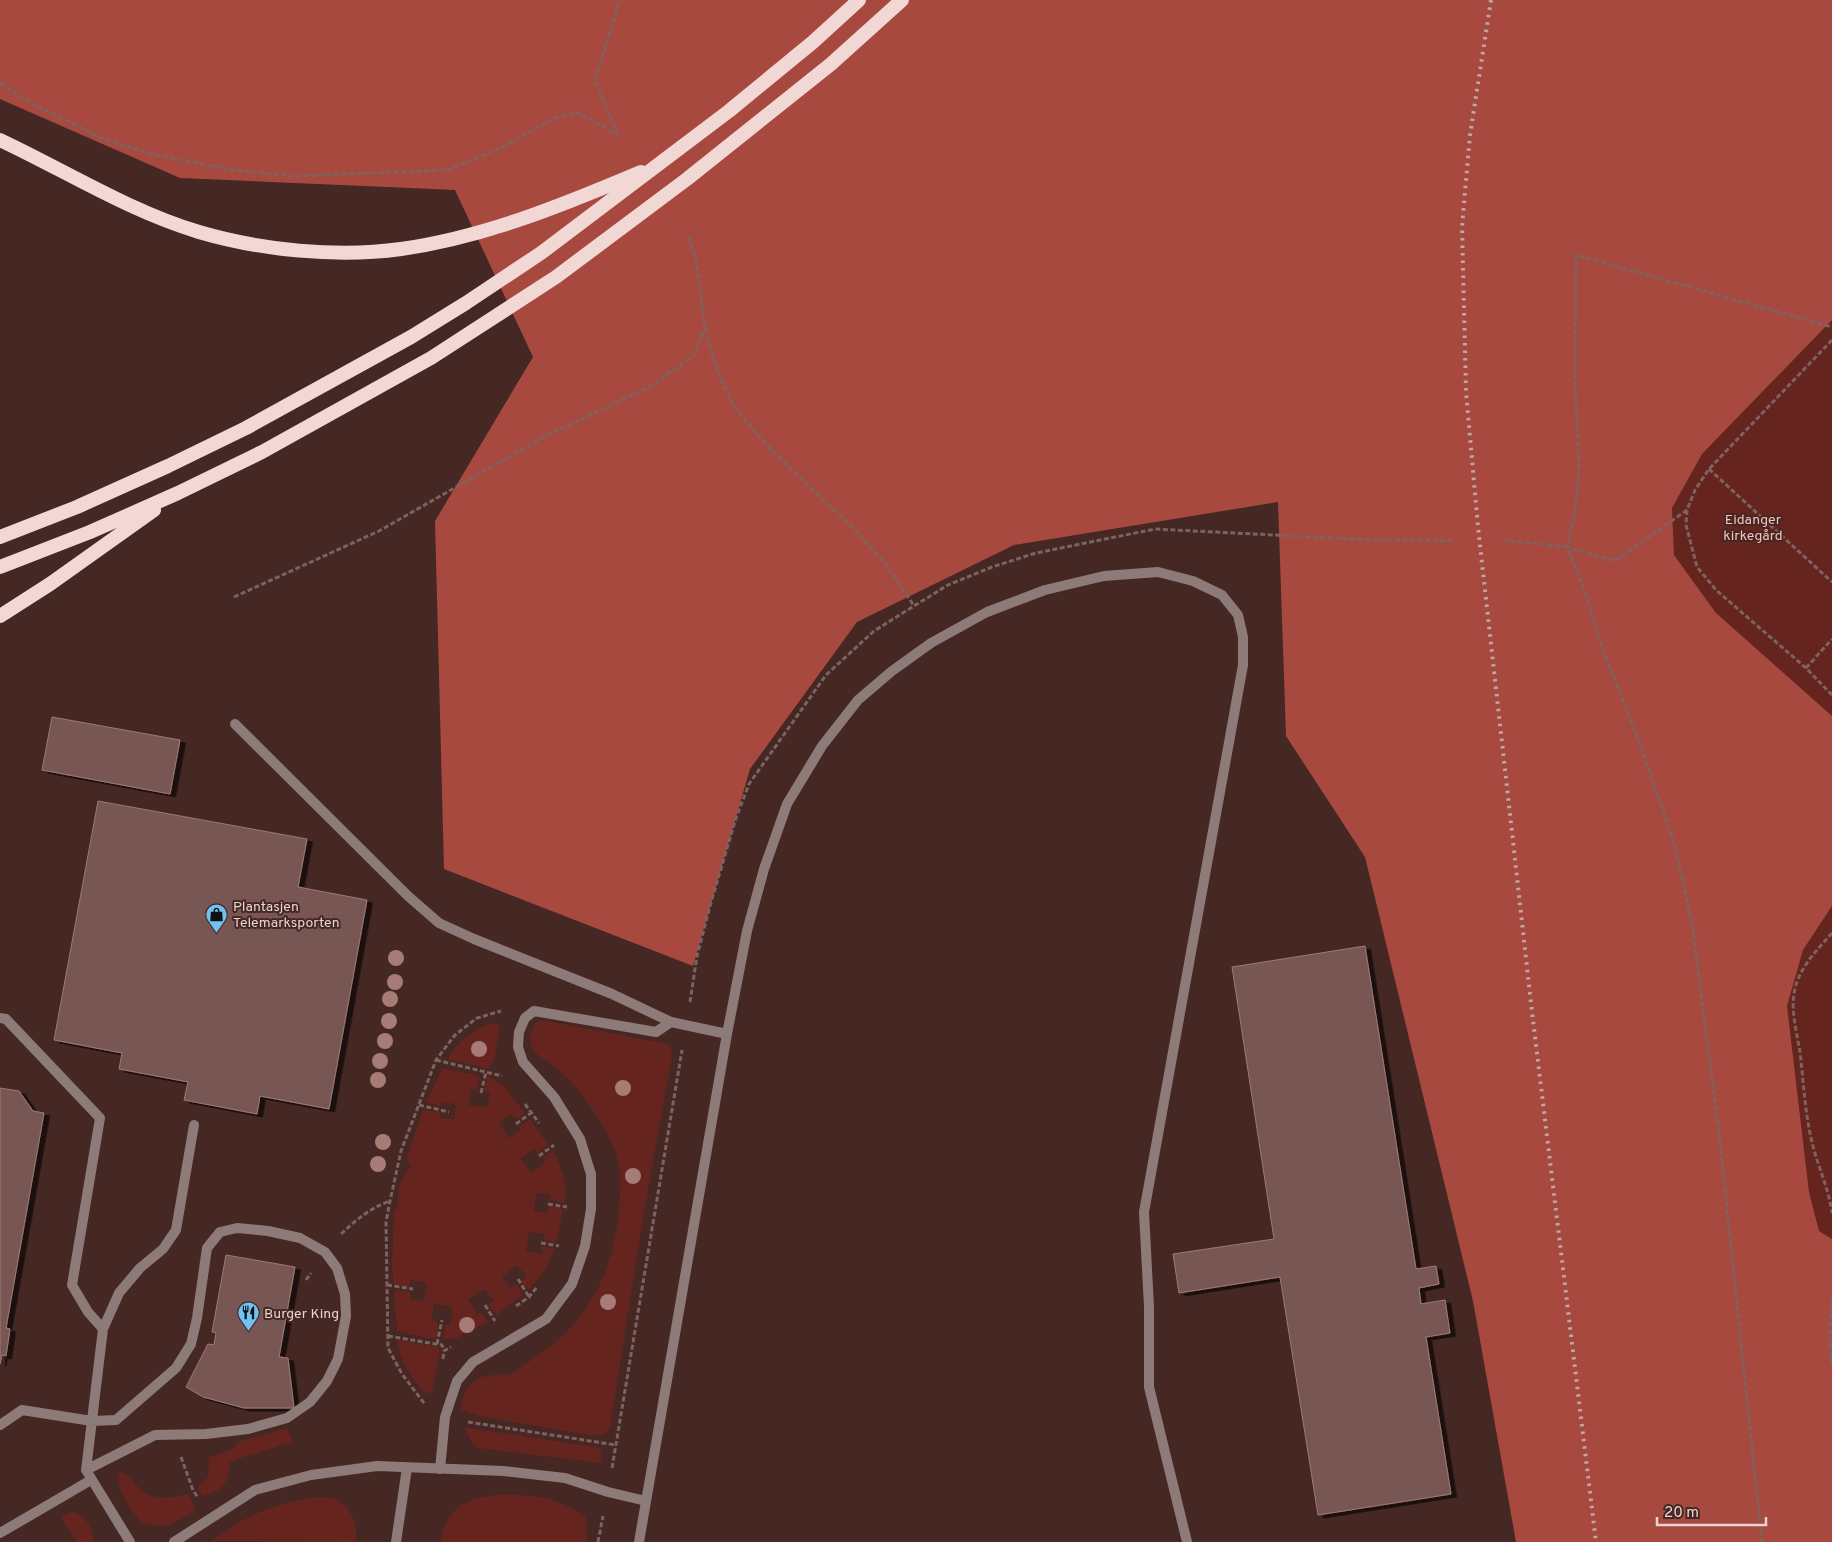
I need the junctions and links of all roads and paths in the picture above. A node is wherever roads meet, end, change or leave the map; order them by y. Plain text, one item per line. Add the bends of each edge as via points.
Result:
1 (620, 0) edge
2 (859, 0) edge
3 (902, 0) edge
4 (0, 83) edge
5 (0, 140) edge
6 (660, 164) junction
7 (688, 235) dead end
8 (1832, 327) edge
9 (706, 328) junction
10 (1832, 340) edge
11 (1709, 469) junction
12 (178, 494) junction
13 (1688, 510) junction
14 (0, 537) edge
15 (1503, 540) dead end
16 (1452, 541) dead end
17 (1567, 547) junction
18 (0, 567) edge
19 (1832, 582) edge
20 (234, 597) dead end
21 (914, 606) junction
22 (0, 616) edge
23 (1832, 639) edge
24 (1806, 668) junction
25 (1832, 695) edge
26 (234, 724) dead end
27 (1832, 933) edge
28 (534, 1011) junction
29 (0, 1018) edge
30 (671, 1022) junction
31 (686, 1025) junction
32 (727, 1034) junction
33 (436, 1060) junction
34 (486, 1072) junction
35 (506, 1080) dead end
36 (481, 1093) dead end
37 (521, 1098) dead end
38 (418, 1105) junction
39 (449, 1112) dead end
40 (532, 1113) junction
41 (516, 1124) dead end
42 (194, 1125) dead end
43 (543, 1129) dead end
44 (549, 1137) dead end
45 (554, 1145) junction
46 (558, 1152) dead end
47 (539, 1156) dead end
48 (568, 1199) dead end
49 (548, 1204) dead end
50 (568, 1207) junction
51 (567, 1213) dead end
52 (1832, 1213) edge
53 (561, 1240) dead end
54 (541, 1243) dead end
55 (559, 1246) junction
56 (556, 1255) dead end
57 (518, 1279) dead end
58 (539, 1284) dead end
59 (387, 1285) junction
60 (413, 1289) dead end
61 (529, 1297) junction
62 (1832, 1299) edge
63 (485, 1305) dead end
64 (515, 1306) dead end
65 (502, 1316) dead end
66 (442, 1320) dead end
67 (495, 1321) junction
68 (486, 1326) dead end
69 (103, 1329) junction
70 (388, 1336) junction
71 (437, 1344) junction
72 (453, 1346) dead end
73 (444, 1351) junction
74 (442, 1361) dead end
75 (1832, 1365) edge
76 (446, 1417) junction
77 (92, 1421) junction
78 (0, 1425) edge
79 (172, 1434) junction
80 (616, 1445) junction
81 (407, 1468) junction
82 (440, 1469) junction
83 (86, 1470) junction
84 (91, 1480) junction
85 (608, 1492) junction
86 (200, 1501) dead end
87 (646, 1501) junction
88 (0, 1533) edge
89 (130, 1542) edge
90 (174, 1542) edge
91 (396, 1542) edge
92 (598, 1542) edge
93 (639, 1542) edge
94 (1187, 1542) edge
95 (1762, 1542) edge

1 - 4 path via 595,80 618,136 577,112 554,118 503,147 446,170 294,176 234,170 156,155 106,140
2 - 6 highway via 813,42
3 - 12 highway via 765,118 556,277 430,358 262,452
5 - 6 highway via 111,196 198,232 251,244 351,252 400,249 466,236 517,221
6 - 14 highway via 541,253 411,336 246,428 77,507
7 - 9 path via 696,259
8 - 17 path via 1576,255 1575,382 1579,466 1575,512
9 - 20 path via 694,355 652,386 542,438 379,530
9 - 21 path via 708,347 741,415 768,446 868,544 890,569
10 - 11 path
11 - 13 path via 1695,490
11 - 19 path
12 - 18 highway
12 - 22 highway
13 - 17 path via 1614,561
13 - 24 path via 1686,525 1697,567 1716,590
15 - 17 path
16 - 21 path via 1155,529 1036,553 992,567 948,585
17 - 95 path via 1673,839 1692,923 1719,1133
21 - 31 path via 874,631 826,675 749,784 724,857 697,956
23 - 24 path
24 - 25 path
26 - 30 street via 439,923 612,994
27 - 52 path via 1812,955 1794,994 1806,1115
28 - 30 street via 656,1032
28 - 33 path via 506,1010 478,1018 455,1035
28 - 76 street via 525,1018 519,1032 518,1047 523,1062 554,1097 580,1139 591,1174 591,1209 585,1246 572,1284 546,1319 473,1362 457,1382
29 - 69 street via 6,1019 20,1032 100,1118 72,1285
30 - 31 street
31 - 32 street
31 - 80 path
32 - 87 street
32 - 94 street via 749,922 787,804 822,746 858,700 931,643 987,612 1046,590 1104,576 1158,572 1192,581 1222,595 1238,616 1243,637 1243,665 1144,1212 1149,1387
33 - 34 path
33 - 38 path
34 - 35 path via 502,1075
34 - 36 path
37 - 40 path
38 - 39 path
38 - 59 path via 401,1151 386,1222
40 - 41 path
40 - 43 path
42 - 69 street via 176,1230 163,1249 140,1268 119,1294
44 - 45 path
45 - 46 path
45 - 47 path
48 - 50 path
49 - 50 path
50 - 51 path
53 - 55 path
54 - 55 path
55 - 56 path
57 - 61 path
58 - 61 path
59 - 60 path
59 - 70 path
61 - 64 path
62 - 75 path
63 - 67 path
65 - 67 path
66 - 71 path
67 - 68 path
69 - 77 street
70 - 71 path
70 - 76 path via 388,1348 402,1374 423,1402
71 - 73 path via 442,1345
72 - 73 path
73 - 74 path
76 - 80 path
76 - 82 street
77 - 78 street via 22,1410
77 - 79 street via 116,1420 176,1368 190,1344 195,1327 207,1248 220,1232 237,1228 268,1231 300,1238 326,1252 337,1268 345,1294 346,1316 338,1359 310,1402 288,1418 248,1429
77 - 83 street
79 - 83 street via 155,1435
79 - 86 path
80 - 85 path
81 - 82 street
81 - 90 street via 376,1466 311,1475 256,1490
81 - 91 street
82 - 85 street via 565,1478
83 - 84 street
84 - 88 street
84 - 89 street
85 - 87 street
85 - 92 path
87 - 93 street

